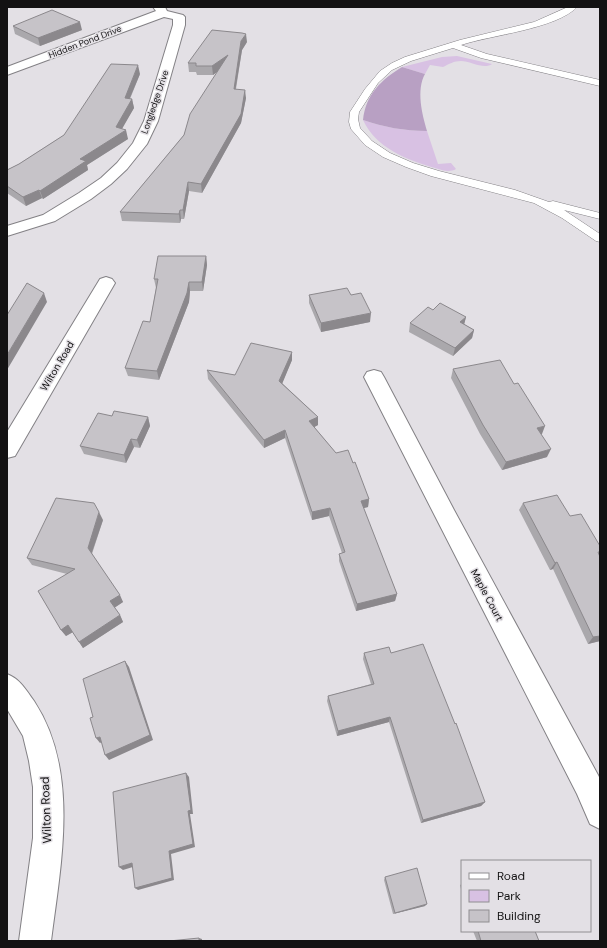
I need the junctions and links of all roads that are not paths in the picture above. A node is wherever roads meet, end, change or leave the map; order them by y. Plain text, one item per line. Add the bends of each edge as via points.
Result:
1 (573, 7) edge
2 (161, 10) edge
3 (453, 45) junction
4 (7, 71) edge
5 (599, 82) edge
6 (531, 198) junction
7 (600, 216) edge
8 (7, 231) edge
9 (600, 239) edge
10 (106, 283) dead end
11 (374, 377) dead end
12 (7, 449) edge
13 (7, 687) edge
14 (600, 814) edge
15 (35, 941) edge

1 - 3 lane via 529,27
2 - 4 street, Hidden Pond Drive
2 - 8 street, Longledge Drive via 179,17 179,25 151,121 140,144 122,166 85,196 49,218
3 - 5 lane via 484,56
3 - 6 lane via 403,60 384,73 371,86 353,113 353,124 360,137 381,152 404,163 440,175
6 - 7 lane
6 - 9 lane
10 - 12 street, Wilton Road
11 - 14 street, Maple Court via 588,785
13 - 15 street, Wilton Road via 37,735 48,782 48,851

